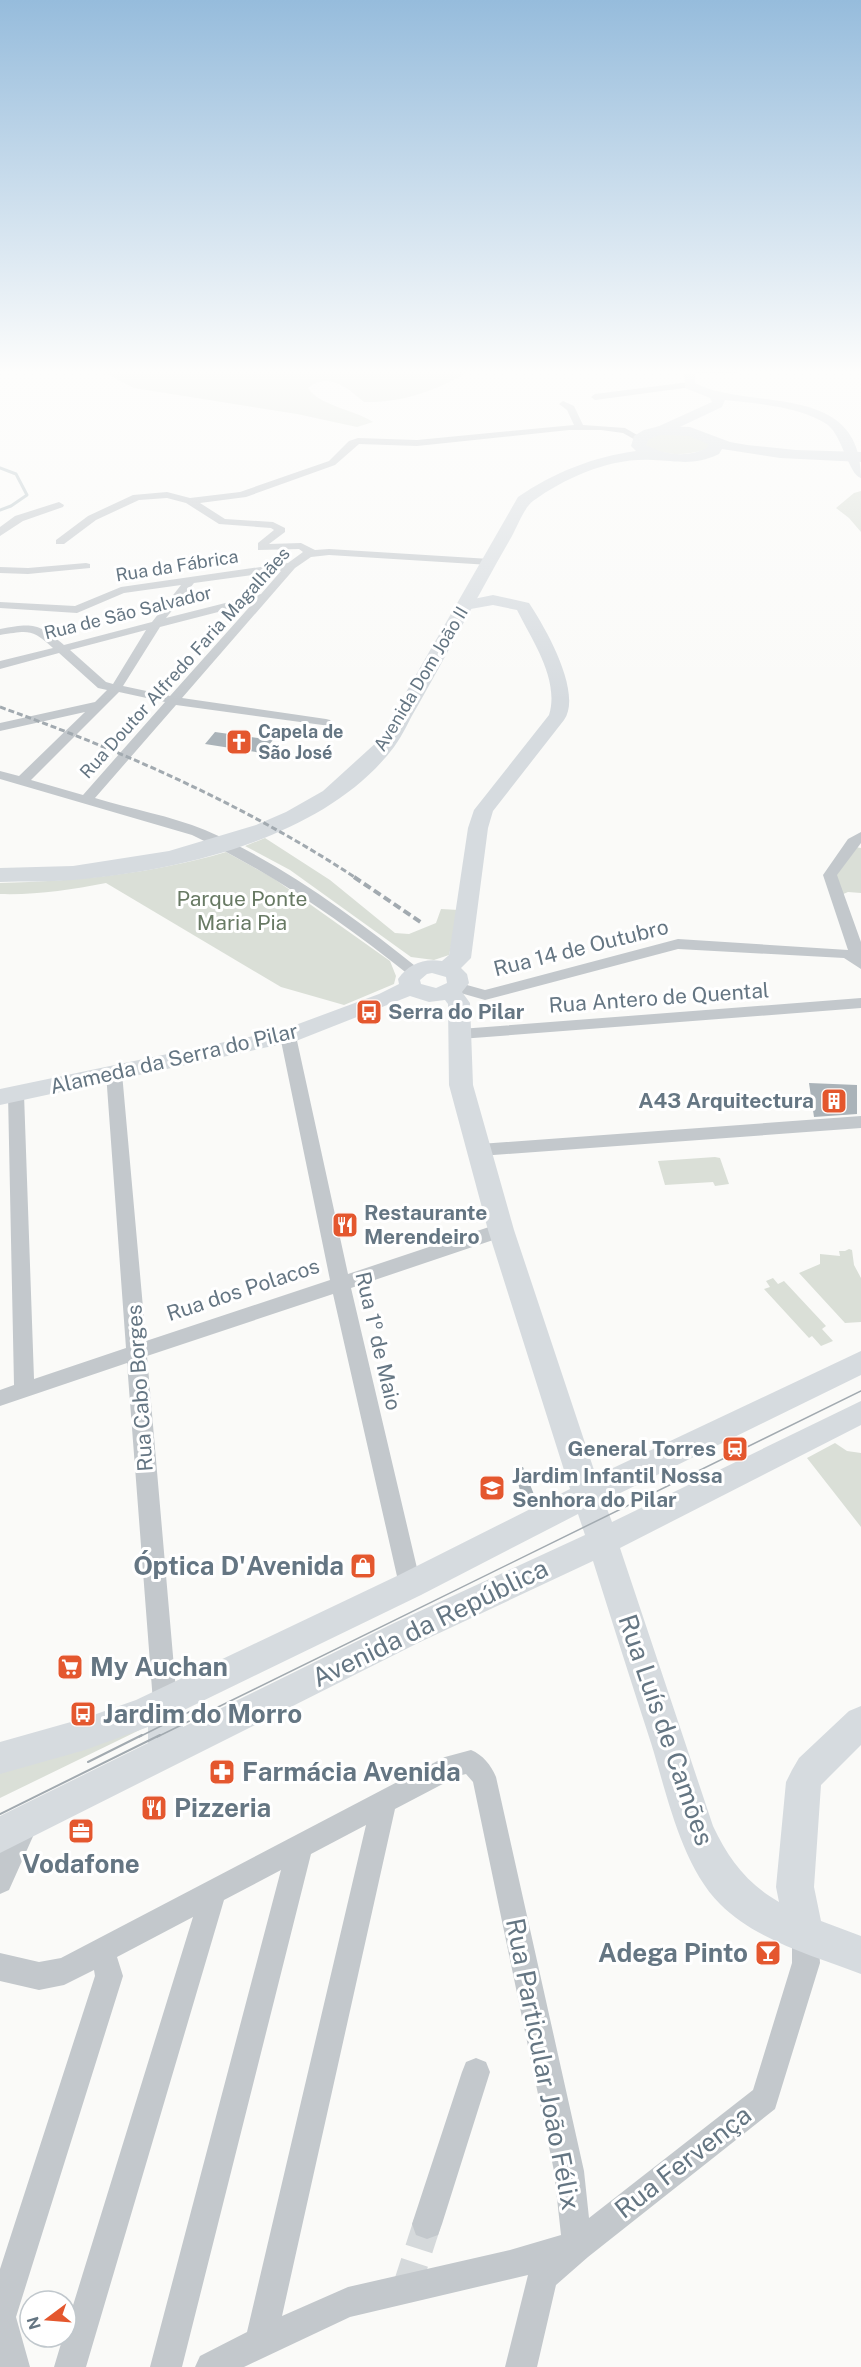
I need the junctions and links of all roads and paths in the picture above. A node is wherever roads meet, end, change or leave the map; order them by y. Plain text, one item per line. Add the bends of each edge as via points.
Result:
1 (287, 479) edge
2 (539, 479) edge
3 (553, 479) edge
4 (190, 501) junction
5 (59, 505) dead end
6 (0, 533) edge
7 (60, 542) dead end
8 (312, 553) junction
9 (484, 561) junction
10 (86, 566) dead end
11 (291, 566) junction
12 (1, 568) edge
13 (191, 579) junction
14 (476, 588) junction
15 (266, 596) junction
16 (493, 600) junction
17 (0, 605) edge
18 (465, 605) junction
19 (156, 624) junction
20 (0, 632) edge
21 (61, 648) junction
22 (0, 665) edge
23 (116, 688) junction
24 (175, 701) junction
25 (99, 705) junction
26 (326, 723) dead end
27 (0, 727) edge
28 (0, 775) edge
29 (22, 781) junction
30 (87, 799) junction
31 (317, 799) junction
32 (861, 836) edge
33 (0, 866) edge
34 (0, 875) edge
35 (861, 960) edge
36 (861, 970) edge
37 (413, 979) junction
38 (450, 982) junction
39 (861, 1003) edge
40 (460, 1034) junction
41 (288, 1036) junction
42 (114, 1073) junction
43 (8, 1095) edge
44 (861, 1122) edge
45 (480, 1150) junction
46 (501, 1230) junction
47 (340, 1283) junction
48 (138, 1350) junction
49 (861, 1362) edge
50 (24, 1389) junction
51 (0, 1398) edge
52 (861, 1412) edge
53 (588, 1494) junction
54 (604, 1540) junction
55 (410, 1585) junction
56 (165, 1702) junction
57 (861, 1722) edge
58 (166, 1752) junction
59 (0, 1758) edge
60 (384, 1801) junction
61 (13, 1828) edge
62 (300, 1847) junction
63 (0, 1881) edge
64 (213, 1894) junction
65 (805, 1934) junction
66 (102, 1952) junction
67 (861, 1955) edge
68 (0, 1967) edge
69 (476, 2072) dead end
70 (427, 2223) tunnel mouth
71 (577, 2246) junction
72 (260, 2342) junction
73 (14, 2367) edge
74 (70, 2367) edge
75 (166, 2367) edge
76 (211, 2367) edge
77 (522, 2367) edge

1 - 4 street via 242,495
2 - 9 main road, Avenida Dom João II via 513,498
3 - 9 main road, Avenida Dom João II via 524,500
4 - 7 street via 167,495 137,497 92,518
4 - 8 street via 223,522 273,525 281,530 262,548 301,546
5 - 6 street via 22,518
8 - 9 street, Rua Doutor Alfredo Faria Magalhães
8 - 11 street, Rua Doutor Alfredo Faria Magalhães
9 - 14 main road, Avenida Dom João II
9 - 31 main road, Avenida Dom João II via 372,741
10 - 12 street via 28,571
11 - 13 street, Rua da Fábrica
11 - 15 street, Rua Doutor Alfredo Faria Magalhães
13 - 17 street, Rua da Fábrica via 121,590 76,610
13 - 19 street
14 - 16 street
14 - 18 main road, Avenida Dom João II
15 - 19 street, Rua de São Salvador
15 - 24 street, Rua Doutor Alfredo Faria Magalhães
16 - 18 street
16 - 38 street via 518,603 525,608 551,661 562,703 558,716 483,810 460,957
18 - 31 main road, Avenida Dom João II via 386,744 357,774
19 - 21 street, Rua de São Salvador
19 - 23 street
20 - 21 street via 33,629
21 - 22 street, Rua de São Salvador
21 - 23 street via 102,685
23 - 24 street
23 - 25 street
24 - 26 street
24 - 30 street, Rua Doutor Alfredo Faria Magalhães
25 - 27 street
25 - 29 street
28 - 29 street
29 - 30 street
30 - 37 street via 197,832 254,858 283,876
31 - 33 main road, Avenida Dom João II via 238,830 156,851 73,864
31 - 34 main road, Avenida Dom João II via 247,837 161,859 73,873
32 - 35 street via 830,875
35 - 36 street
35 - 38 street, Rua 14 de Outubro via 847,954 678,944 485,994
37 - 38 street via 429,995
37 - 41 street, Alameda da Serra do Pilar via 387,999
38 - 40 street, Rua Luís de Camões via 459,1003
39 - 40 street, Rua Antero de Quental
40 - 45 street, Rua Luís de Camões via 460,1085
41 - 42 street, Alameda da Serra do Pilar
41 - 47 street, Rua 1º de Maio
42 - 43 street, Alameda da Serra do Pilar
42 - 48 street, Rua Cabo Borges
43 - 50 street via 19,1143
44 - 45 street
45 - 46 street, Rua Luís de Camões
46 - 47 street, Rua dos Polacos
46 - 53 street, Rua Luís de Camões
47 - 48 street, Rua dos Polacos
47 - 55 street, Rua 1º de Maio
48 - 50 street, Rua dos Polacos
48 - 56 street, Rua Cabo Borges
49 - 53 street, Avenida da República
50 - 51 street, Rua dos Polacos
52 - 54 street, Avenida da República
53 - 54 street, Rua Luís de Camões
53 - 55 street, Avenida da República
54 - 58 street, Avenida da República
54 - 65 street, Rua Luís de Camões via 696,1829 708,1855 734,1892
55 - 56 street, Avenida da República
56 - 58 street
56 - 59 street, Avenida da República via 92,1732
57 - 65 street via 811,1770 804,1782 795,1887
58 - 61 street, Avenida da República
60 - 62 street, Rua Particular João Félix
60 - 71 street, Rua Particular João Félix via 454,1765 471,1762 484,1778 568,2170
60 - 72 street
61 - 63 street
62 - 64 street, Rua Particular João Félix
62 - 75 street
64 - 66 street, Rua Particular João Félix
64 - 74 street
65 - 67 street, Rua Luís de Camões
65 - 71 street, Rua Fervença via 806,1963 765,2099
66 - 68 street, Rua Particular João Félix via 64,1971 39,1976
66 - 73 street via 109,1976 0,2318
69 - 70 street
71 - 72 street via 348,2302
71 - 77 street, Rua Fervença via 543,2276
72 - 76 street

